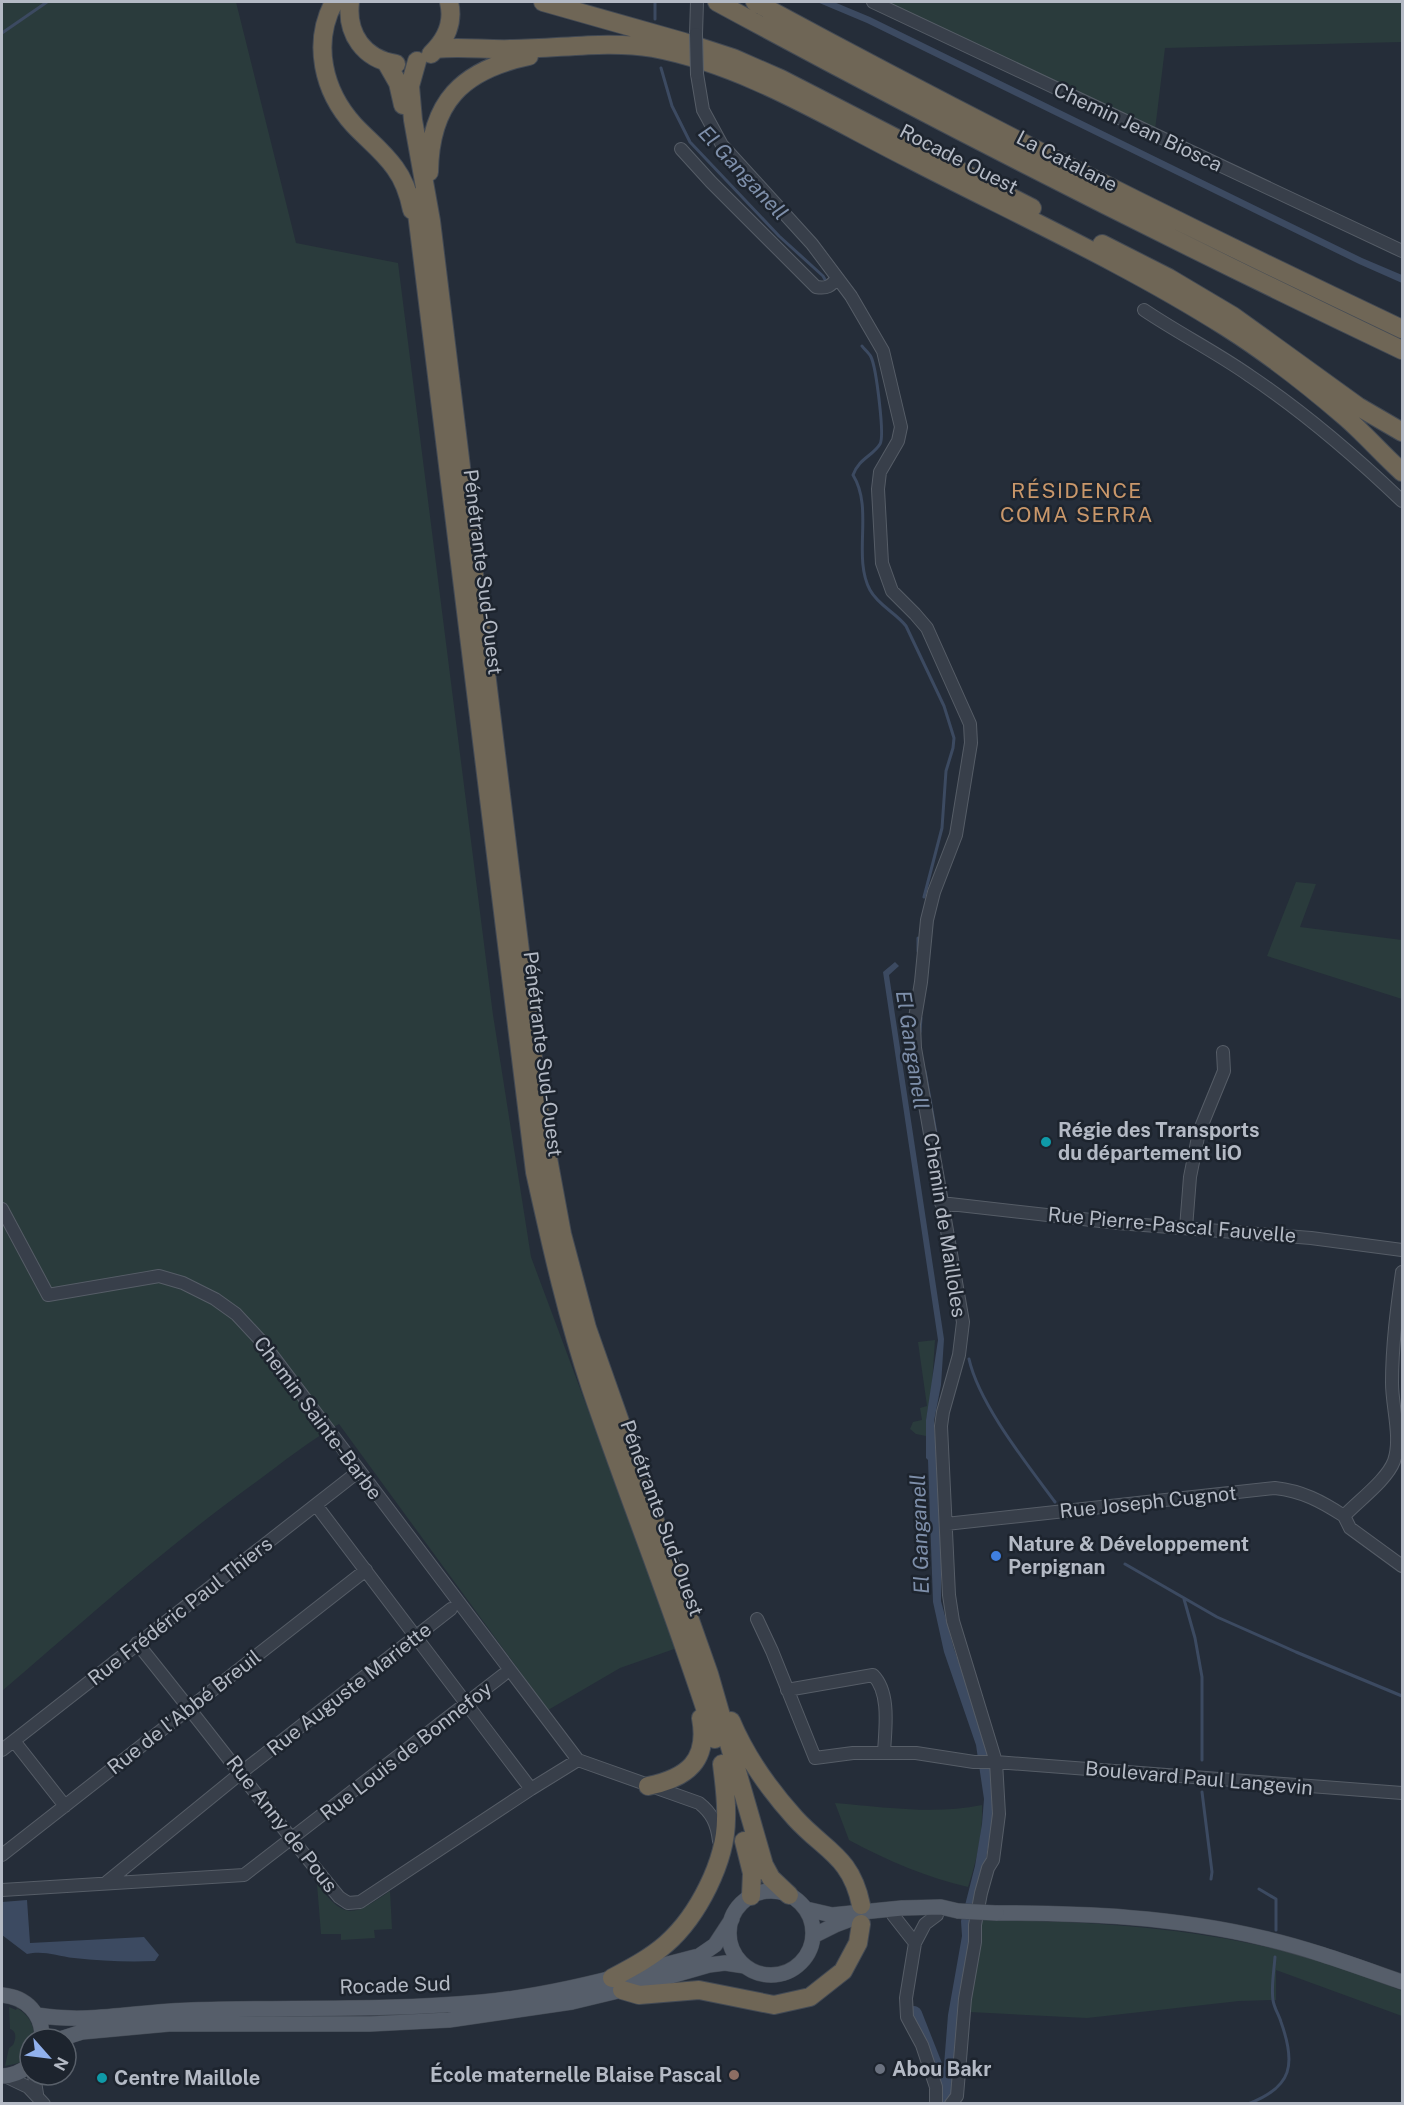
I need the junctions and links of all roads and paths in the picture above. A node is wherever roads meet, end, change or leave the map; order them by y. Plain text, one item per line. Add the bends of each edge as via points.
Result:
1 (334, 2) edge
2 (351, 2) edge
3 (449, 2) edge
4 (543, 2) edge
5 (569, 2) edge
6 (717, 2) edge
7 (755, 2) edge
8 (873, 2) edge
9 (697, 8) edge
10 (633, 27) junction
11 (572, 46) junction
12 (436, 50) junction
13 (417, 61) junction
14 (386, 62) junction
15 (681, 148) dead end
16 (431, 220) junction
17 (1402, 251) edge
18 (423, 262) junction
19 (837, 278) junction
20 (1144, 310) dead end
21 (1402, 329) edge
22 (1402, 350) edge
23 (1402, 432) edge
24 (1402, 472) edge
25 (1402, 501) edge
26 (1223, 1052) dead end
27 (941, 1203) junction
28 (2, 1209) edge
29 (1186, 1228) junction
30 (1402, 1251) edge
31 (1402, 1272) edge
32 (359, 1472) junction
33 (316, 1505) junction
34 (1344, 1516) junction
35 (946, 1524) junction
36 (1402, 1566) edge
37 (366, 1570) junction
38 (451, 1609) dead end
39 (757, 1619) dead end
40 (416, 1637) junction
41 (137, 1643) junction
42 (686, 1654) junction
43 (709, 1674) junction
44 (503, 1675) dead end
45 (787, 1690) junction
46 (467, 1703) junction
47 (189, 1707) junction
48 (14, 1741) junction
49 (2, 1750) edge
50 (884, 1753) junction
51 (578, 1760) junction
52 (994, 1762) junction
53 (722, 1764) junction
54 (241, 1772) junction
55 (648, 1786) junction
56 (531, 1789) junction
57 (1402, 1793) edge
58 (65, 1806) junction
59 (744, 1821) junction
60 (291, 1839) junction
61 (721, 1854) junction
62 (2, 1855) edge
63 (107, 1882) junction
64 (2, 1890) edge
65 (789, 1895) junction
66 (751, 1896) junction
67 (806, 1909) junction
68 (958, 1911) junction
69 (893, 1915) junction
70 (937, 1915) junction
71 (854, 1916) junction
72 (732, 1919) junction
73 (813, 1936) junction
74 (915, 1943) junction
75 (745, 1966) junction
76 (1402, 1982) edge
77 (617, 1984) junction
78 (2, 1995) edge
79 (37, 2015) junction
80 (41, 2027) edge
81 (78, 2033) edge
82 (18, 2072) edge
83 (3, 2076) edge
84 (41, 2099) edge
85 (952, 2102) edge
86 (936, 2103) edge

1 - 18 highway, Pénétrante Sud-Ouest via 322,49 327,82 340,107 396,168 408,193
2 - 14 highway via 350,24 359,44
3 - 12 highway via 449,25
4 - 10 highway, Rocade Ouest
5 - 10 highway
6 - 22 highway, La Catalane via 1140,223
7 - 21 highway, La Catalane via 1108,185
8 - 17 street, Chemin Jean Biosca
9 - 19 street, Chemin de Mailloles, bridge via 697,74 704,110 722,145 813,244
10 - 23 highway, Rocade Ouest via 734,58 781,79 1169,278 1233,316 1359,407
11 - 12 highway, Rocade Ouest
11 - 16 highway via 485,69 449,99 437,120 430,146
11 - 24 highway, Rocade Ouest via 652,48 728,70 779,92 1070,241 1227,328 1345,417
12 - 13 highway, Rocade Ouest
13 - 14 highway, Rocade Ouest
13 - 16 highway via 410,86
14 - 18 highway, Pénétrante Sud-Ouest via 398,82 402,102
15 - 19 street via 816,287 832,286
16 - 43 highway, Pénétrante Sud-Ouest via 540,1115 562,1234 588,1328
18 - 42 highway, Pénétrante Sud-Ouest via 535,1172 590,1386
19 - 27 street, Chemin de Mailloles via 883,351 901,427 898,441 880,471 884,572 892,591 927,628 970,724 971,743 956,835 927,920 914,1024
20 - 25 street via 1249,375 1316,423
26 - 29 street via 1224,1071 1199,1132
27 - 29 street, Rue Pierre-Pascal Fauvelle
27 - 35 street, Chemin de Mailloles via 963,1322 941,1425
28 - 32 street, Chemin Sainte-Barbe via 48,1295 159,1276 183,1283 236,1314 263,1343
29 - 30 street, Rue Pierre-Pascal Fauvelle via 1311,1238
31 - 34 street via 1394,1331 1394,1461
32 - 33 street, Rue Frédéric Paul Thiers
32 - 51 street, Chemin Sainte-Barbe
33 - 37 street
33 - 41 street, Rue Frédéric Paul Thiers
34 - 35 street, Rue Joseph Cugnot via 1308,1495 1275,1488
34 - 36 street, Rue Joseph Cugnot via 1350,1528
35 - 52 street, Chemin de Mailloles via 953,1621 987,1727
37 - 40 street
37 - 47 street, Rue de l'Abbé Breuil
38 - 40 street, Rue Auguste Mariette
39 - 45 street
40 - 46 street
40 - 54 street, Rue Auguste Mariette
41 - 47 street, Rue Anny de Pous
41 - 48 street, Rue Frédéric Paul Thiers
42 - 53 highway, Pénétrante Sud-Ouest
42 - 55 highway via 702,1722 700,1753 684,1773 669,1782
43 - 59 highway, Pénétrante Sud-Ouest
43 - 71 highway via 757,1769 796,1819 851,1872 858,1889
44 - 46 street, Rue Louis de Bonnefoy
45 - 50 street, Boulevard Paul Langevin via 815,1758
45 - 50 street via 873,1675 884,1699
46 - 56 street
46 - 60 street, Rue Louis de Bonnefoy
47 - 54 street, Rue Anny de Pous
47 - 58 street, Rue de l'Abbé Breuil
48 - 49 street, Rue Frédéric Paul Thiers
48 - 58 street
50 - 52 street, Boulevard Paul Langevin
51 - 55 street
51 - 56 street, Rue Anny de Pous
52 - 57 street, Boulevard Paul Langevin
52 - 85 street, Chemin de Mailloles via 999,1814 994,1858 975,1925 957,2096
53 - 59 highway, Pénétrante Sud-Ouest
53 - 61 highway via 726,1819
54 - 60 street, Rue Anny de Pous
54 - 63 street, Rue Auguste Mariette
55 - 61 street via 699,1803 708,1811 717,1826
56 - 60 street, Rue Anny de Pous via 360,1902 348,1903 339,1897
58 - 62 street, Rue de l'Abbé Breuil
59 - 65 highway via 771,1878
59 - 66 highway via 752,1873
60 - 63 street, Rue Louis de Bonnefoy via 244,1875
61 - 77 highway via 706,1890 679,1930
63 - 64 street, Rue Louis de Bonnefoy
65 - 66 main road via 766,1891
65 - 67 main road
66 - 72 main road
67 - 71 main road
67 - 73 main road
68 - 70 main road
68 - 71 main road via 941,1907 892,1909
68 - 76 main road, bridge via 1137,1918 1211,1928 1320,1954
69 - 70 main road
69 - 71 main road
69 - 74 street
70 - 74 street via 925,1924
71 - 73 main road
71 - 77 highway via 858,1942 843,1971 810,1997 795,2002 774,2004 699,1990 639,1995
72 - 75 main road via 731,1945
72 - 77 main road, Rocade Sud via 716,1945 699,1956
73 - 75 main road via 807,1956 784,1973 764,1975
74 - 86 street via 906,1998 907,2017 922,2045 936,2087
75 - 77 main road, Rocade Sud via 709,1965
77 - 79 main road, Rocade Sud via 407,2008 188,2010 84,2019
77 - 81 main road, Rocade Sud via 530,2010 449,2020 169,2024
78 - 79 main road via 22,2000
79 - 80 main road
82 - 83 main road
83 - 84 street via 28,2086

